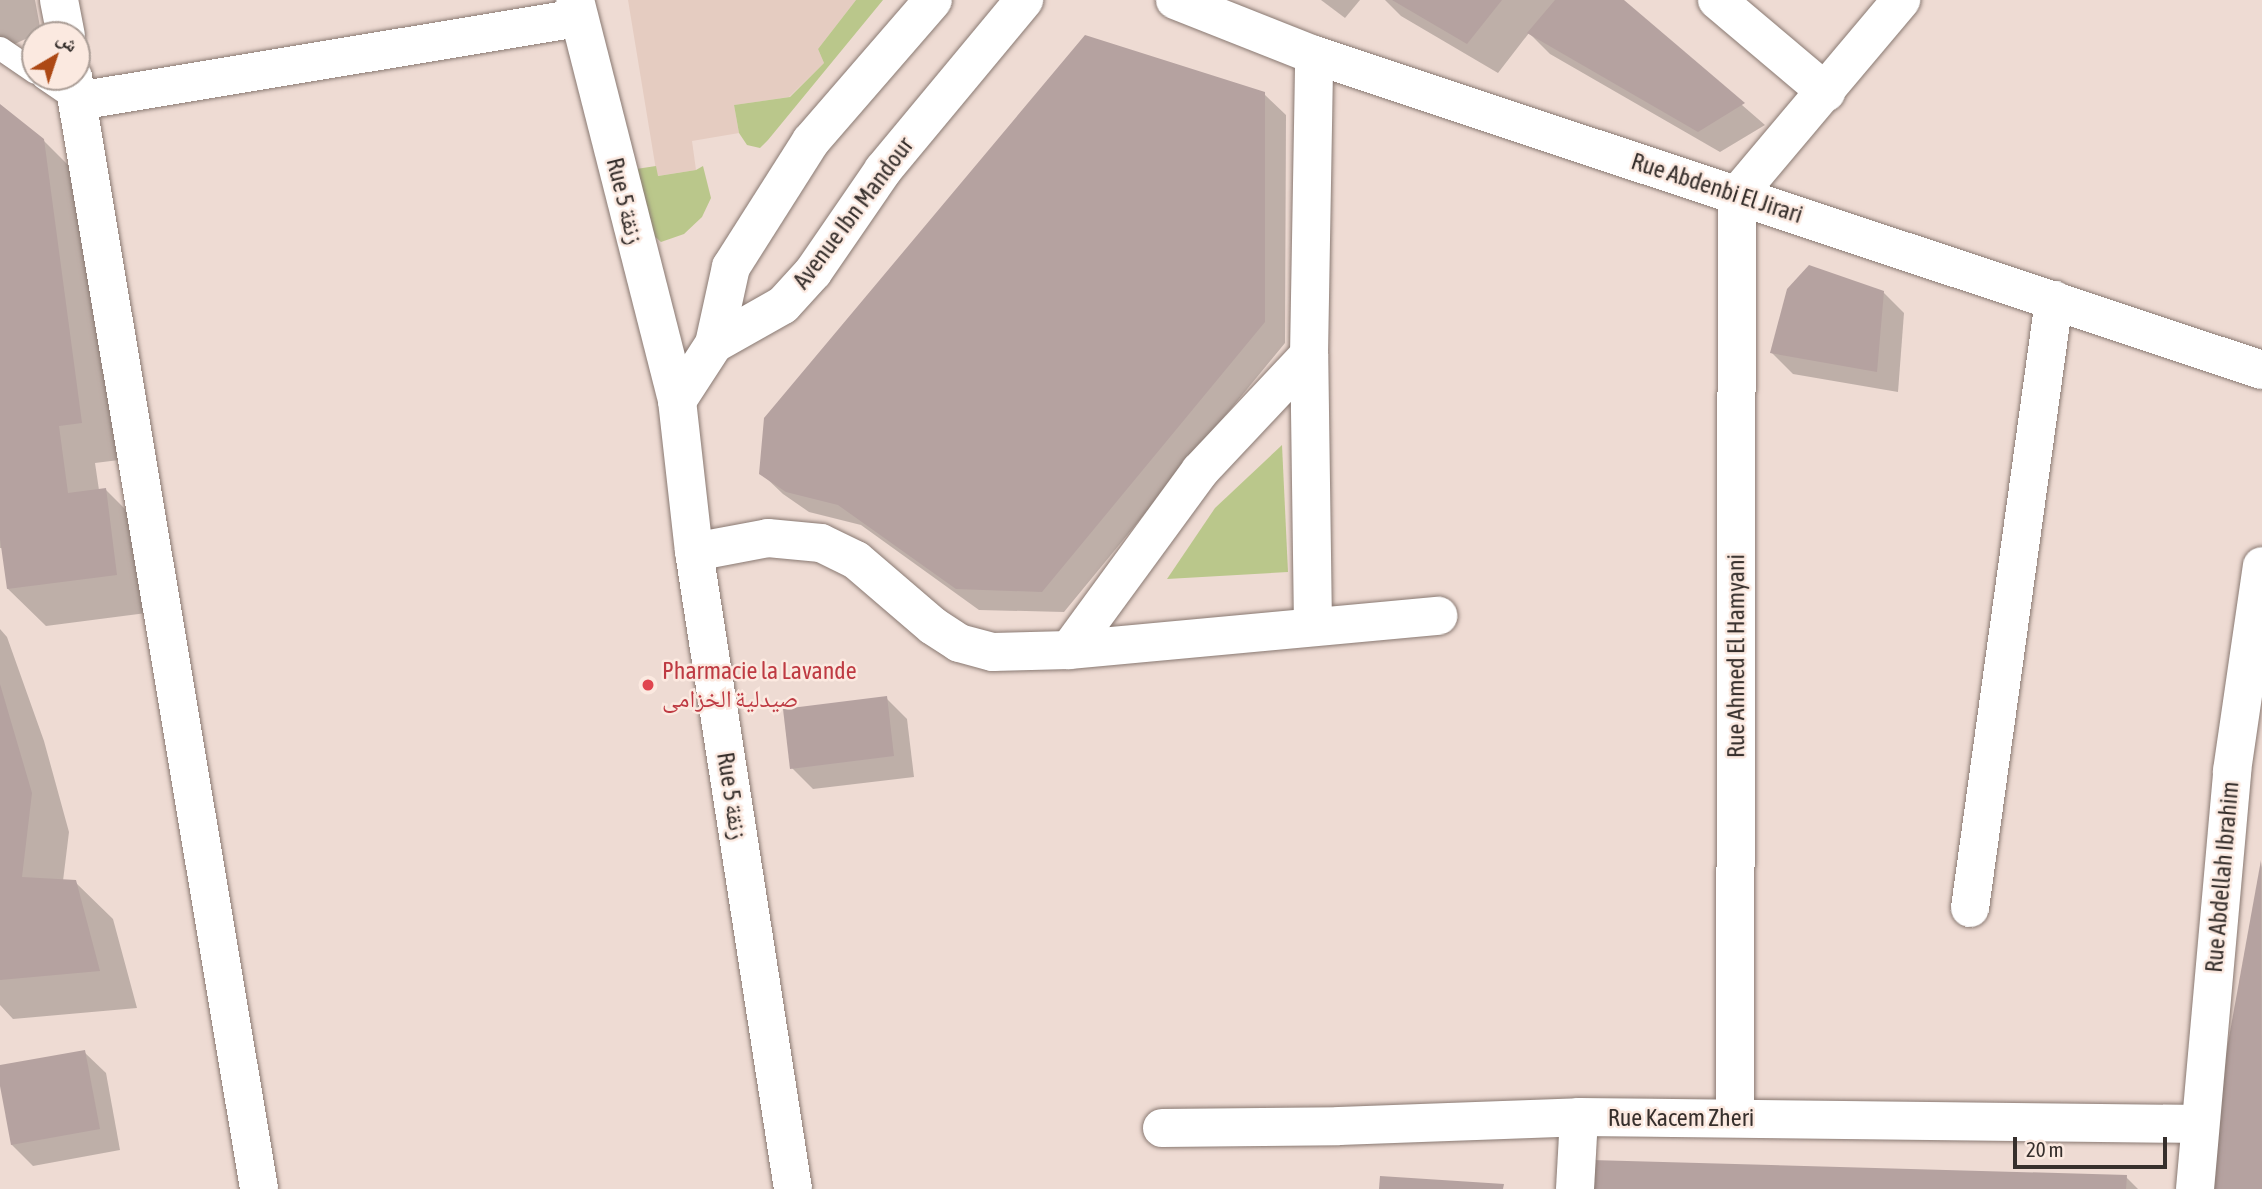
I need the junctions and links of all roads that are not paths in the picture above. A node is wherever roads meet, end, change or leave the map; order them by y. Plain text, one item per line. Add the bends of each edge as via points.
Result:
1 (59, 0) edge
2 (933, 0) edge
3 (1024, 0) edge
4 (1175, 0) edge
5 (1717, 0) edge
6 (1901, 0) edge
7 (577, 9) edge
8 (63, 21) edge
9 (0, 48) edge
10 (1314, 55) junction
11 (21, 62) edge
12 (91, 86) edge
13 (75, 91) edge
14 (1826, 92) junction
15 (1737, 195) junction
16 (2053, 300) junction
17 (714, 344) junction
18 (1308, 355) junction
19 (2262, 370) edge
20 (677, 401) junction
21 (694, 552) junction
22 (2262, 566) edge
23 (1437, 616) dead end
24 (1313, 626) junction
25 (1069, 650) junction
26 (2247, 776) edge
27 (1970, 908) dead end
28 (1578, 1117) junction
29 (1735, 1118) junction
30 (2200, 1124) junction
31 (1162, 1128) dead end
32 (259, 1189) edge
33 (793, 1189) edge
34 (1575, 1189) edge
35 (2195, 1189) edge

1 - 8 street
2 - 17 street via 811,141 731,267
3 - 17 street, Avenue Ibn Mandour via 883,170 813,272 783,305
4 - 10 street, Rue Abdenbi El Jirari
5 - 14 street
6 - 14 street
7 - 12 street
7 - 20 street, Rue 5 زنقة
9 - 11 lane
10 - 15 street, Rue Abdenbi El Jirari
10 - 18 street
13 - 32 street
14 - 15 street
15 - 16 street, Rue Abdenbi El Jirari
15 - 29 street, Rue Ahmed El Hamyani
16 - 19 street, Rue Abdenbi El Jirari
16 - 27 street
17 - 20 street
18 - 24 street
18 - 25 street via 1200,471
20 - 21 street, Rue 5 زنقة
21 - 25 street via 768,538 821,543 856,560 933,626 960,643 993,652
21 - 33 street, Rue 5 زنقة
22 - 26 street, Rue Abdellah Ibrahim
23 - 24 street
24 - 25 street
26 - 30 street, Rue Abdellah Ibrahim
28 - 29 street, Rue Kacem Zheri
28 - 31 street, Rue Kacem Zheri
28 - 34 street
29 - 30 street, Rue Kacem Zheri
30 - 35 street, Rue Abdellah Ibrahim

